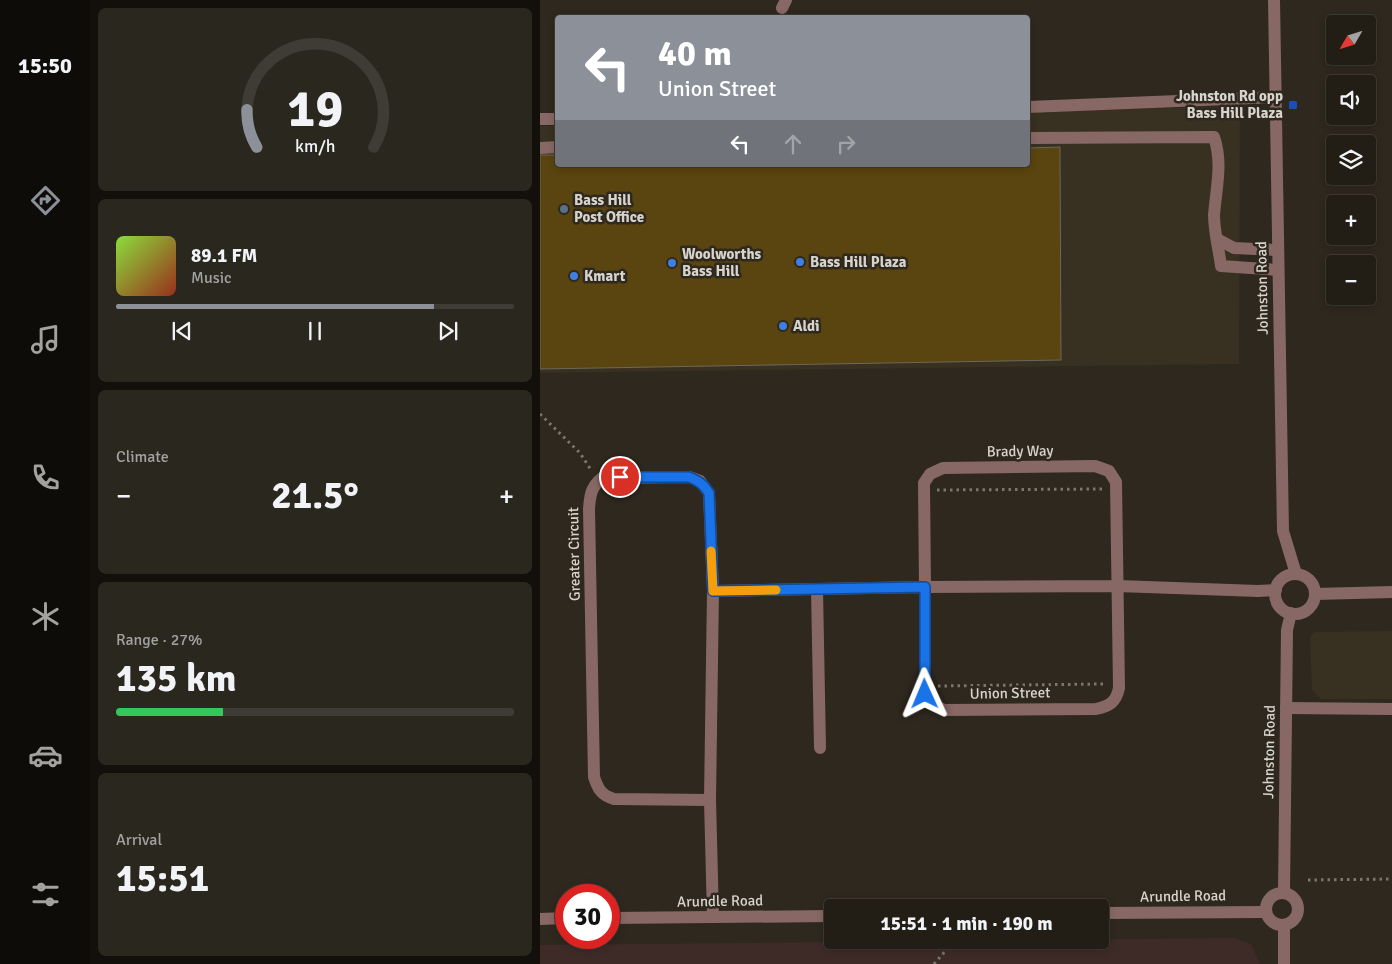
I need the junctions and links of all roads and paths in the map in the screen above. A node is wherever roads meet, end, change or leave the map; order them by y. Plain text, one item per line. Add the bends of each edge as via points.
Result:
1 (1274, 0) edge
2 (1277, 96) junction
3 (1030, 107) edge
4 (555, 119) edge
5 (540, 120) edge
6 (1030, 138) edge
7 (555, 147) edge
8 (540, 148) edge
9 (1217, 238) junction
10 (1278, 250) junction
11 (1278, 270) junction
12 (540, 414) edge
13 (598, 481) junction
14 (1116, 489) junction
15 (924, 490) junction
16 (1296, 574) junction
17 (1118, 586) junction
18 (925, 587) junction
19 (817, 589) junction
20 (1276, 590) junction
21 (713, 591) junction
22 (1392, 592) edge
23 (1315, 594) junction
24 (1291, 613) junction
25 (1119, 684) junction
26 (925, 686) junction
27 (1286, 708) junction
28 (1392, 710) edge
29 (820, 748) dead end
30 (710, 800) junction
31 (1392, 879) edge
32 (1308, 880) dead end
33 (1284, 892) junction
34 (1266, 912) junction
35 (1109, 913) edge
36 (824, 916) edge
37 (713, 917) junction
38 (555, 918) edge
39 (620, 918) edge
40 (540, 919) edge
41 (1284, 926) junction
42 (947, 949) edge
43 (934, 964) edge
44 (1284, 964) edge

1 - 2 street, Johnston Road
2 - 3 street
2 - 10 street, Johnston Road
4 - 5 street
6 - 9 street via 1214,137 1218,169 1214,218
7 - 8 street
9 - 10 street via 1234,248
9 - 11 street via 1221,266
10 - 11 street, Johnston Road
11 - 16 street, Johnston Road via 1283,531
12 - 13 path via 580,453
13 - 21 street via 602,478 689,477 700,481 709,493
13 - 30 street, Greater Circuit via 590,494 589,509 594,778 604,796 614,799
14 - 15 path
14 - 15 street, Brady Way via 1116,482 1109,471 1095,466 943,468 930,474
14 - 17 street, Brady Way
15 - 18 street
16 - 20 street via 1284,578
16 - 23 street via 1308,578
17 - 18 street
17 - 20 street
17 - 25 street, Union Street
18 - 19 street
18 - 26 street, Union Street
19 - 21 street
19 - 29 street
20 - 24 street via 1280,606
21 - 30 street
22 - 23 street
23 - 24 street via 1314,601 1304,611
24 - 27 street, Johnston Road via 1287,630
25 - 26 path
25 - 26 street, Union Street via 1117,699 1108,706 1077,709 944,710 931,704 925,694
27 - 28 street
27 - 33 street, Johnston Road
30 - 37 street
31 - 32 path
33 - 34 street via 1267,900
33 - 41 street via 1294,897 1298,910 1293,921
34 - 35 street, Arundle Road
34 - 41 street via 1273,923
36 - 37 street, Arundle Road
37 - 39 street, Arundle Road
38 - 40 street
41 - 44 street
42 - 43 path

